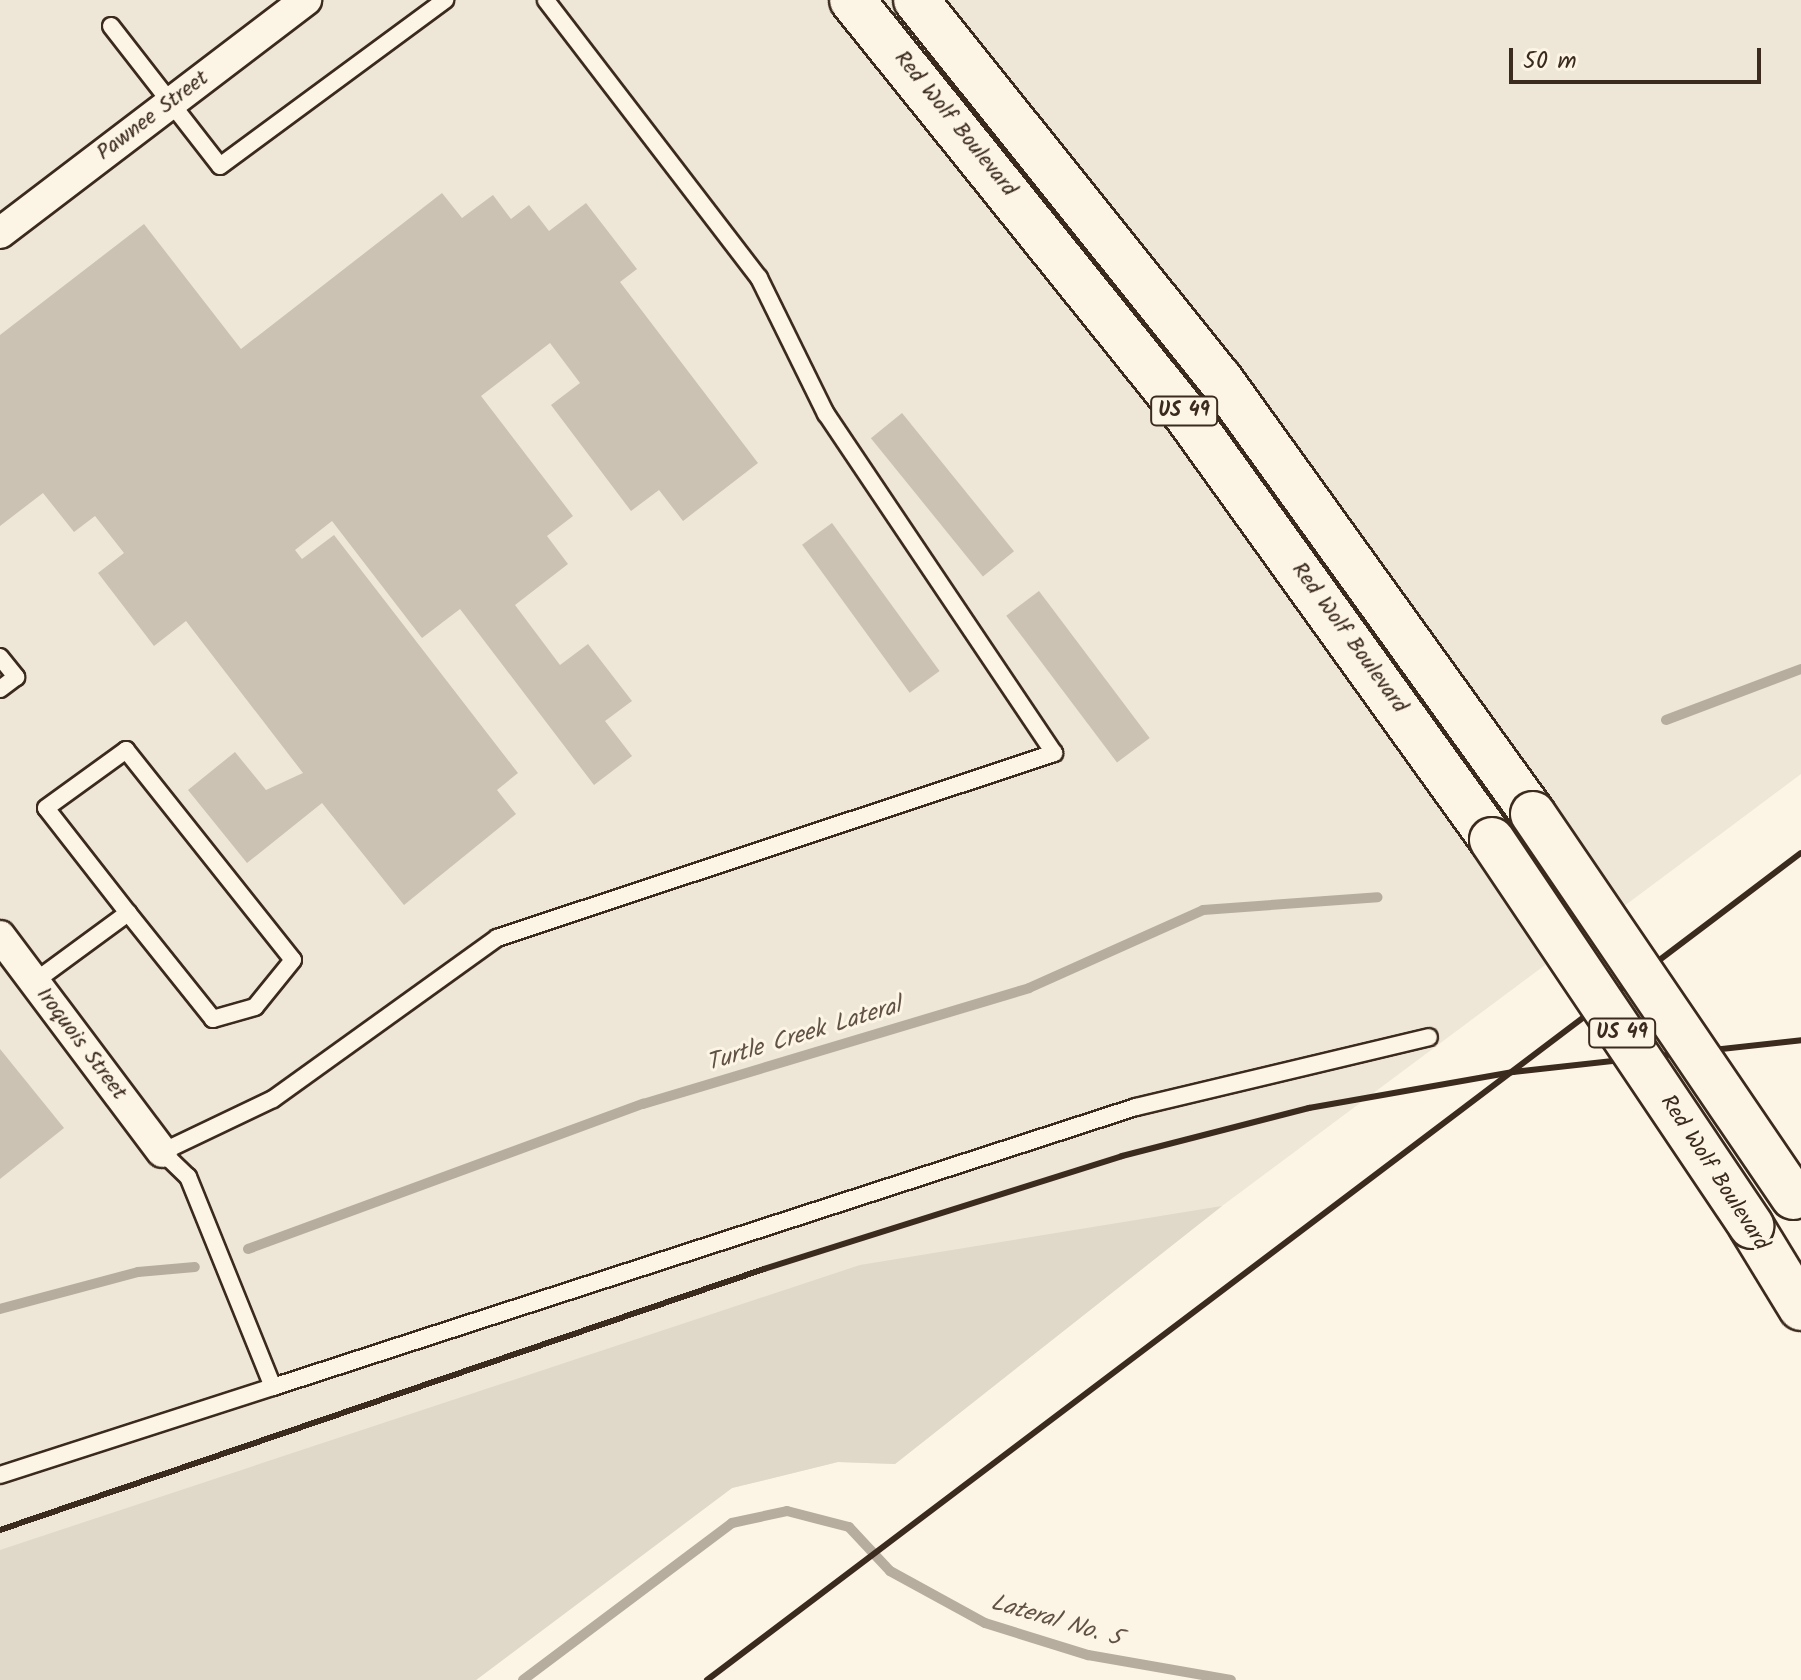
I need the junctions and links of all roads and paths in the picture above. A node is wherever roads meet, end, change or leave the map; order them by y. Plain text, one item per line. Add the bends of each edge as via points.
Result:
1 (306, 0) edge
2 (445, 0) edge
3 (546, 0) edge
4 (852, 0) edge
5 (916, 0) edge
6 (111, 26) dead end
7 (170, 103) junction
8 (0, 233) edge
9 (0, 657) edge
10 (0, 689) edge
11 (128, 913) junction
12 (0, 936) edge
13 (34, 982) junction
14 (1429, 1037) dead end
15 (162, 1152) junction
16 (1797, 1204) edge
17 (1801, 1308) edge
18 (273, 1387) junction
19 (0, 1475) edge

1 - 7 street, Pawnee Street
2 - 7 lane via 220,166
3 - 15 lane via 759,278 826,414 1054,753 497,938 273,1099
4 - 17 highway, Red Wolf Boulevard / US 49, bridge via 1187,416 1492,840
5 - 16 highway, US 49, bridge via 1220,379 1533,814
6 - 7 lane
7 - 8 street, Pawnee Street
9 - 10 lane via 16,677
11 - 11 lane via 46,808 126,750 293,960 255,1007 213,1019
11 - 13 lane
12 - 13 street, Iroquois Street
13 - 15 street, Iroquois Street
14 - 18 lane via 1136,1107
15 - 18 lane via 188,1177
18 - 19 lane

